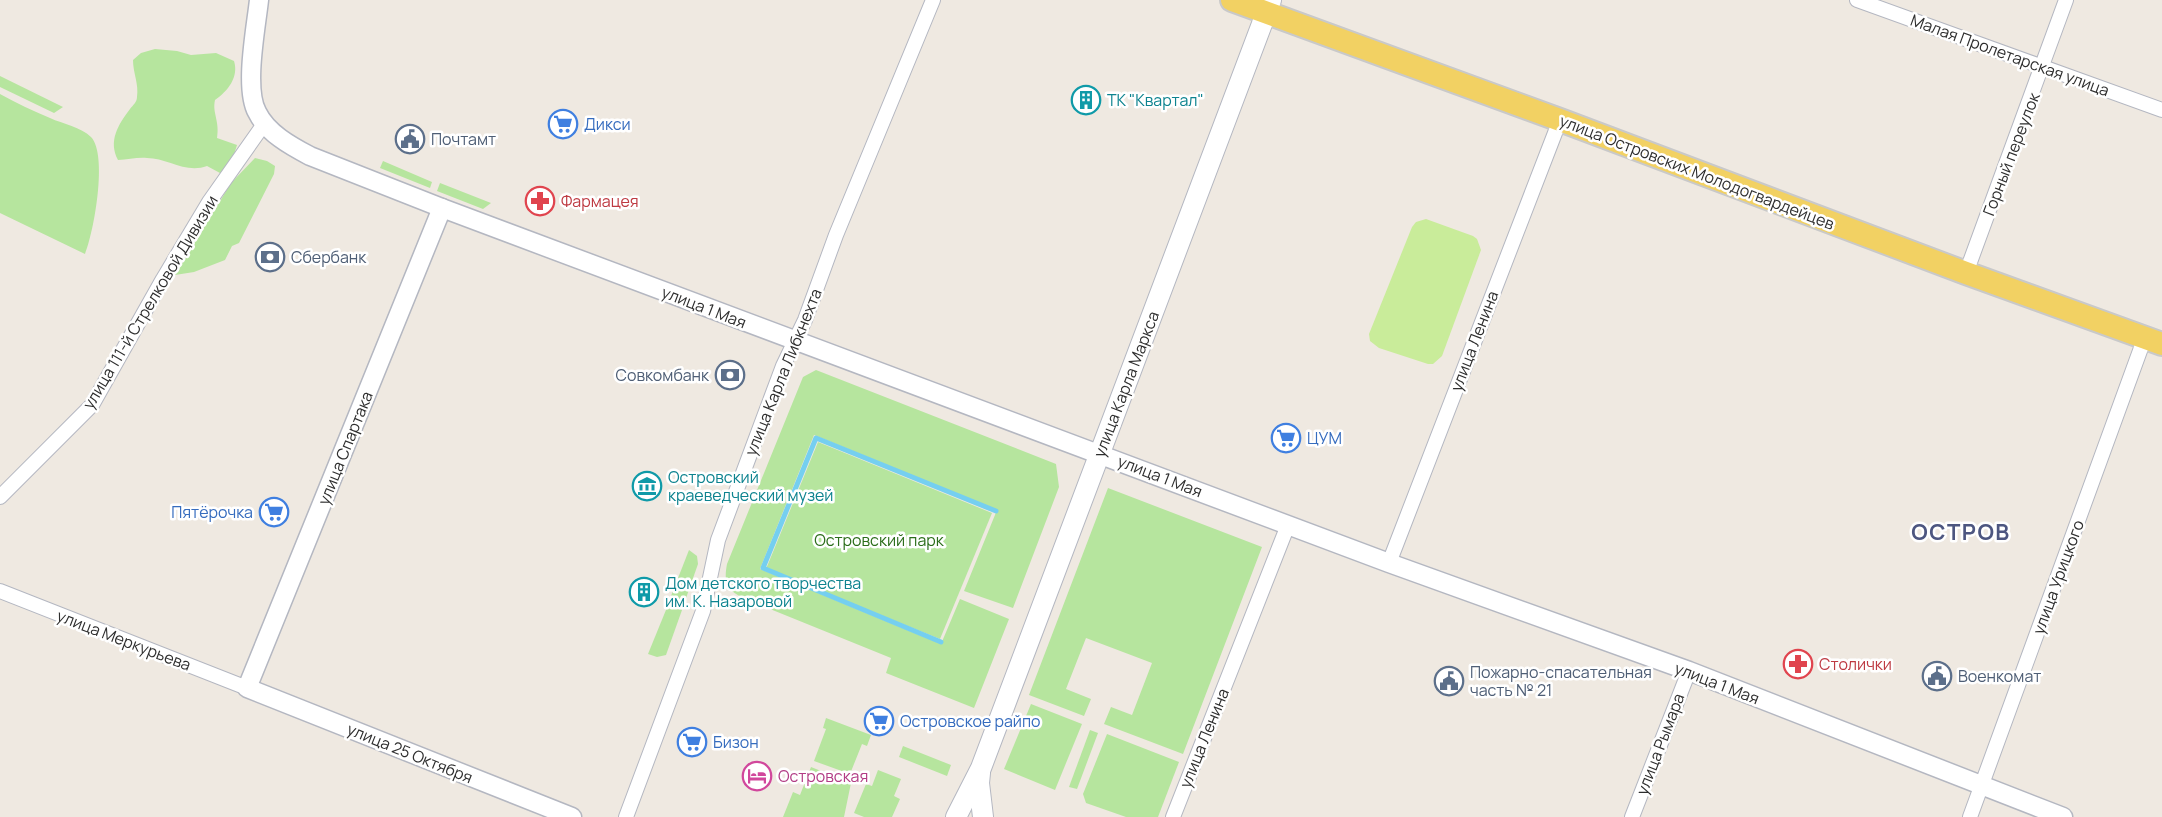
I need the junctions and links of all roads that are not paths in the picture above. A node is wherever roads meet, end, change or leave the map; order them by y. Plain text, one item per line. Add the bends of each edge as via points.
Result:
1 (259, 0) edge
2 (933, 0) edge
3 (1232, 0) edge
4 (1857, 0) edge
5 (2067, 0) edge
6 (1269, 6) edge
7 (2044, 66) junction
8 (2162, 110) edge
9 (1560, 120) junction
10 (264, 123) junction
11 (442, 208) junction
12 (1966, 273) junction
13 (2154, 340) edge
14 (795, 341) junction
15 (1099, 453) junction
16 (0, 497) edge
17 (1288, 525) junction
18 (1389, 563) junction
19 (0, 591) edge
20 (1689, 671) junction
21 (247, 688) junction
22 (981, 768) junction
23 (1982, 786) junction
24 (572, 817) edge
25 (626, 817) edge
26 (956, 817) edge
27 (983, 817) edge
28 (1173, 817) edge
29 (1632, 817) edge
30 (1970, 817) edge
31 (2063, 817) edge

1 - 10 street via 251,80 252,97
2 - 14 street, улица Карла Либкнехта
3 - 6 main road, улица Островских Молодогвардейцев
4 - 7 street, Малая Пролетарская улица
5 - 7 street, Горный переулок
6 - 9 main road, улица Островских Молодогвардейцев
6 - 15 main road, улица Карла Маркса
7 - 8 street, Малая Пролетарская улица
7 - 12 street, Горный переулок
9 - 12 main road, улица Островских Молодогвардейцев
9 - 18 street, улица Ленина
10 - 11 street, улица 1 Мая via 310,156
10 - 16 street, улица 111-й Стрелковой Дивизии via 211,199 92,405
11 - 14 street, улица 1 Мая
11 - 21 street, улица Спартака
12 - 13 main road, улица Островских Молодогвардейцев
13 - 23 street, улица Урицкого
14 - 15 street, улица 1 Мая
14 - 25 street, улица Карла Либкнехта via 718,540 703,611
15 - 17 street, улица 1 Мая
15 - 22 main road, улица Карла Маркса
17 - 18 street, улица 1 Мая
17 - 28 street, улица Ленина
18 - 20 street, улица 1 Мая
19 - 21 street, улица Меркурьева
20 - 23 street, улица 1 Мая
20 - 29 street, улица Рымара
21 - 24 street, улица 25 Октября
22 - 26 main road
22 - 27 main road
23 - 30 street, улица Урицкого
23 - 31 street, улица 1 Мая

